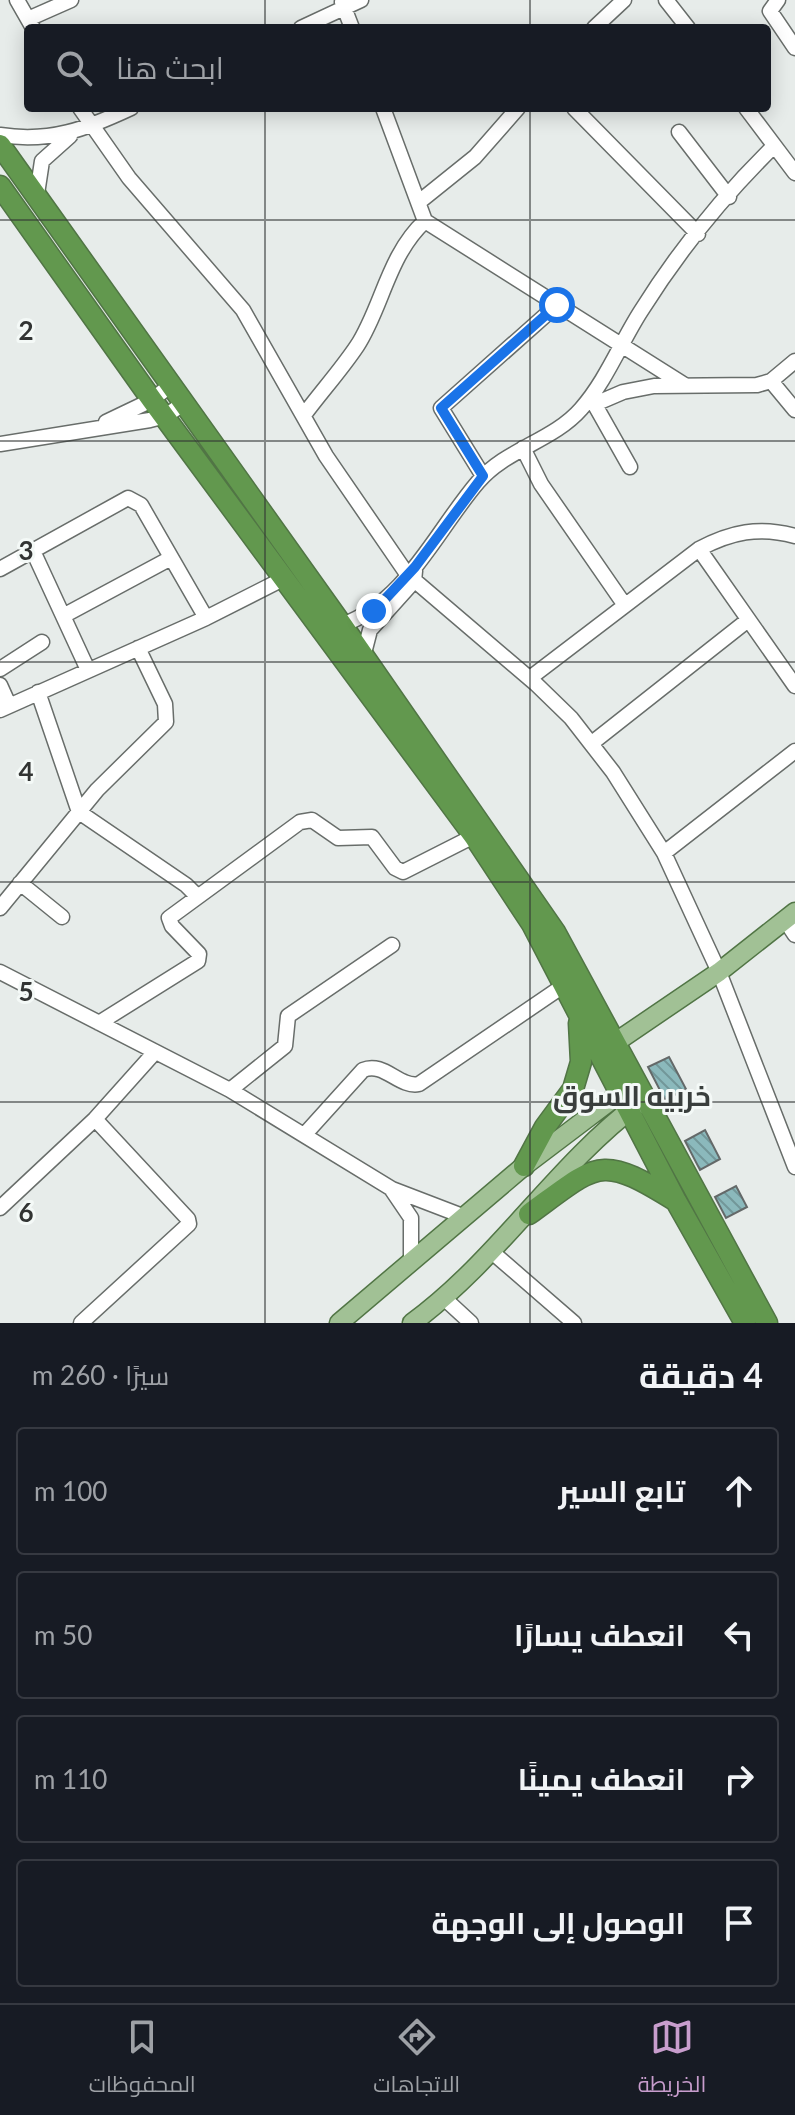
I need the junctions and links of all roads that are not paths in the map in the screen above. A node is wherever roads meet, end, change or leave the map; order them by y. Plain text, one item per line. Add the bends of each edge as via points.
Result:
1 (17, 0) edge
2 (71, 0) edge
3 (361, 0) edge
4 (624, 0) edge
5 (666, 0) edge
6 (778, 0) edge
7 (342, 4) edge
8 (31, 23) edge
9 (308, 24) edge
10 (350, 24) edge
11 (598, 24) edge
12 (685, 24) edge
13 (795, 48) edge
14 (82, 112) edge
15 (123, 112) edge
16 (385, 112) edge
17 (514, 112) edge
18 (578, 112) edge
19 (749, 112) edge
20 (91, 127) junction
21 (679, 132) dead end
22 (73, 133) junction
23 (0, 135) edge
24 (0, 145) edge
25 (774, 146) junction
26 (795, 173) edge
27 (0, 186) edge
28 (37, 194) junction
29 (729, 197) junction
30 (419, 202) junction
31 (425, 221) junction
32 (698, 234) junction
33 (557, 305) junction
34 (619, 344) junction
35 (795, 361) edge
36 (771, 381) junction
37 (172, 384) junction
38 (683, 384) junction
39 (152, 400) junction
40 (593, 401) junction
41 (185, 402) junction
42 (795, 410) edge
43 (304, 415) junction
44 (166, 416) junction
45 (92, 429) junction
46 (0, 444) edge
47 (523, 448) junction
48 (630, 467) dead end
49 (483, 476) junction
50 (795, 536) edge
51 (699, 549) junction
52 (33, 551) junction
53 (171, 558) junction
54 (0, 569) edge
55 (412, 574) junction
56 (283, 579) junction
57 (624, 604) junction
58 (63, 616) junction
59 (206, 618) junction
60 (748, 620) junction
61 (342, 625) junction
62 (42, 642) dead end
63 (138, 648) junction
64 (363, 657) junction
65 (0, 669) edge
66 (88, 670) junction
67 (530, 678) junction
68 (0, 685) edge
69 (795, 686) edge
70 (38, 692) junction
71 (4, 708) edge
72 (592, 743) junction
73 (795, 751) edge
74 (79, 812) junction
75 (474, 836) junction
76 (664, 853) junction
77 (20, 883) junction
78 (197, 896) junction
79 (0, 908) edge
80 (62, 917) dead end
81 (792, 922) edge
82 (392, 945) dead end
83 (0, 972) edge
84 (719, 972) junction
85 (563, 986) junction
86 (578, 1015) junction
87 (99, 1023) junction
88 (616, 1042) junction
89 (155, 1052) junction
90 (641, 1089) junction
91 (230, 1090) junction
92 (624, 1103) junction
93 (95, 1119) junction
94 (306, 1133) junction
95 (524, 1166) junction
96 (795, 1167) edge
97 (392, 1189) junction
98 (676, 1201) junction
99 (0, 1208) edge
100 (529, 1214) junction
101 (465, 1217) junction
102 (492, 1252) junction
103 (411, 1263) junction
104 (445, 1299) junction
105 (81, 1323) edge
106 (339, 1323) edge
107 (412, 1323) edge
108 (471, 1323) edge
109 (574, 1323) edge
110 (745, 1323) edge
111 (767, 1323) edge

1 - 8 street
2 - 8 street
3 - 7 street
4 - 11 street
5 - 12 street
6 - 13 street via 771,7 772,16
7 - 9 street
7 - 10 street
14 - 20 street
15 - 20 street
16 - 30 street
17 - 30 street via 475,157
18 - 32 street
19 - 25 street
20 - 22 street
20 - 43 street via 153,208 243,310
21 - 29 street
22 - 23 street via 29,140
22 - 28 street via 42,161
24 - 28 highway
25 - 26 street
25 - 29 street
27 - 39 highway
28 - 37 highway
29 - 32 street
30 - 31 street
31 - 33 street
31 - 43 street via 378,294 357,346
32 - 34 street
33 - 34 street
33 - 49 street via 441,408
34 - 38 street
34 - 40 street
35 - 36 street
36 - 38 street via 739,388
36 - 42 street
37 - 39 street
37 - 41 highway
38 - 40 street via 639,388
39 - 44 highway
39 - 45 street
40 - 47 street
40 - 48 street
41 - 44 street
41 - 61 highway
43 - 55 street via 347,489
44 - 45 street
44 - 56 highway
45 - 46 street
47 - 49 street
47 - 57 street via 541,484
49 - 55 street
50 - 51 street via 743,531
51 - 57 street
51 - 60 street
52 - 53 street via 128,498 141,505
52 - 54 street
52 - 58 street
53 - 58 street
53 - 59 street
55 - 61 street via 374,611
55 - 64 street via 370,630
55 - 67 street
56 - 59 street
56 - 75 highway
57 - 67 street
58 - 66 street
59 - 63 street
60 - 69 street
60 - 72 street
61 - 64 highway
62 - 65 street
63 - 66 street
63 - 74 street via 165,704 166,722
64 - 88 highway via 555,932
66 - 70 street
67 - 72 street
68 - 71 street
70 - 71 street
70 - 74 street
72 - 76 street
73 - 76 street
74 - 77 street
74 - 78 street
75 - 78 street via 403,872 372,837 338,838 307,820
75 - 85 highway via 532,924
76 - 84 street
77 - 79 street
77 - 80 street
78 - 87 street via 169,918 199,954 198,961
81 - 84 main road
82 - 91 street via 288,1016 285,1046
83 - 87 street
84 - 88 main road
84 - 96 street
85 - 86 highway
85 - 94 street via 419,1084 376,1068 363,1070
86 - 92 highway
86 - 95 highway via 579,1073
87 - 89 street
88 - 90 highway
89 - 91 street
89 - 93 street
90 - 92 main road
90 - 111 highway
91 - 94 street
92 - 95 main road
92 - 98 highway
92 - 100 main road
93 - 99 street
93 - 105 street via 189,1224
94 - 97 street
95 - 101 main road
97 - 101 street
97 - 103 street via 411,1218
98 - 100 highway via 607,1168 572,1183
98 - 110 highway
100 - 102 main road
101 - 103 main road
102 - 104 main road
102 - 109 street
103 - 106 main road
104 - 107 main road
104 - 108 street

